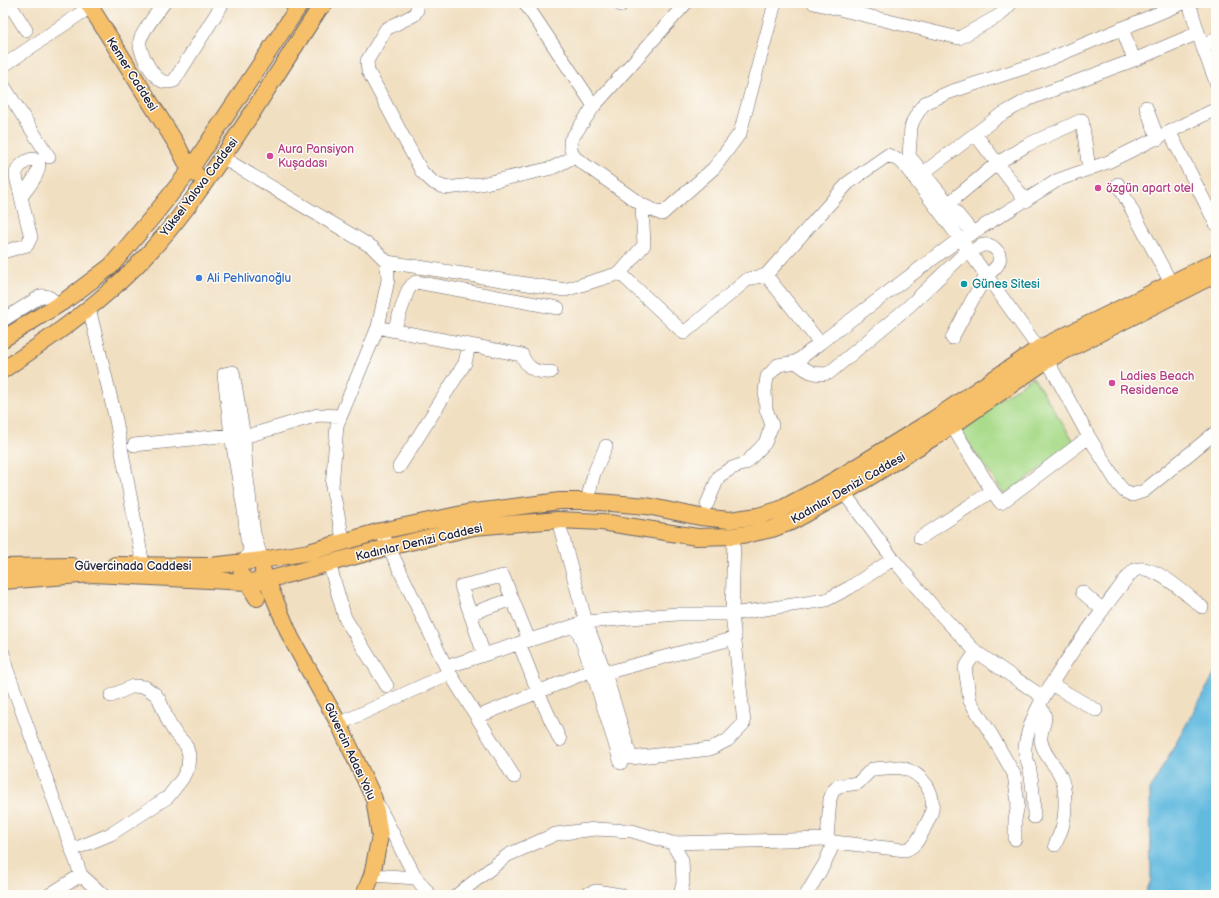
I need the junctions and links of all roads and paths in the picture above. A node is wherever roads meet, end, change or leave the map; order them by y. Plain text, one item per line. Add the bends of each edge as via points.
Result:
1 (9, 3) edge
2 (223, 3) edge
3 (301, 3) edge
4 (325, 3) edge
5 (417, 3) edge
6 (526, 3) edge
7 (686, 3) edge
8 (776, 3) edge
9 (814, 3) edge
10 (1012, 3) edge
11 (1182, 3) edge
12 (1189, 3) edge
13 (89, 5) edge
14 (159, 5) edge
15 (1122, 28) junction
16 (26, 30) dead end
17 (1198, 33) junction
18 (1216, 38) edge
19 (1203, 48) junction
20 (1134, 60) junction
21 (3, 66) edge
22 (156, 76) junction
23 (1216, 80) edge
24 (3, 86) edge
25 (142, 89) junction
26 (594, 106) junction
27 (1146, 107) dead end
28 (1216, 109) edge
29 (1170, 133) junction
30 (975, 134) junction
31 (1158, 139) junction
32 (177, 145) junction
33 (205, 148) junction
34 (574, 156) junction
35 (49, 157) dead end
36 (223, 158) junction
37 (996, 164) junction
38 (1089, 169) junction
39 (190, 170) junction
40 (919, 176) junction
41 (206, 181) junction
42 (1118, 184) dead end
43 (21, 197) dead end
44 (1026, 201) junction
45 (642, 205) junction
46 (944, 207) junction
47 (1216, 224) edge
48 (973, 233) junction
49 (966, 248) junction
50 (3, 252) edge
51 (1216, 261) edge
52 (387, 262) junction
53 (620, 273) junction
54 (1216, 274) edge
55 (766, 275) junction
56 (986, 276) junction
57 (1171, 282) junction
58 (89, 308) junction
59 (558, 308) dead end
60 (53, 309) junction
61 (3, 320) edge
62 (71, 322) junction
63 (378, 327) junction
64 (394, 330) junction
65 (952, 338) dead end
66 (3, 339) edge
67 (820, 343) junction
68 (469, 345) junction
69 (3, 349) edge
70 (1042, 354) junction
71 (3, 362) edge
72 (796, 362) junction
73 (3, 370) edge
74 (551, 372) dead end
75 (340, 416) junction
76 (952, 426) junction
77 (1216, 432) edge
78 (237, 436) junction
79 (1089, 437) junction
80 (134, 445) dead end
81 (606, 446) dead end
82 (399, 467) dead end
83 (840, 486) junction
84 (992, 491) junction
85 (587, 501) junction
86 (707, 504) dead end
87 (558, 520) junction
88 (382, 531) junction
89 (734, 536) junction
90 (920, 538) dead end
91 (344, 543) junction
92 (389, 547) junction
93 (893, 559) junction
94 (262, 560) junction
95 (243, 562) junction
96 (329, 563) junction
97 (143, 565) junction
98 (3, 567) edge
99 (213, 580) junction
100 (267, 580) junction
101 (3, 581) edge
102 (247, 582) junction
103 (1082, 592) dead end
104 (257, 598) junction
105 (512, 599) junction
106 (1202, 607) dead end
107 (1103, 610) junction
108 (470, 614) junction
109 (732, 614) junction
110 (581, 623) junction
111 (291, 638) junction
112 (735, 638) junction
113 (524, 642) junction
114 (976, 652) junction
115 (3, 653) edge
116 (484, 655) junction
117 (5, 667) edge
118 (448, 670) junction
119 (592, 670) junction
120 (605, 673) junction
121 (1051, 684) junction
122 (387, 686) dead end
123 (538, 692) junction
124 (111, 696) dead end
125 (1041, 702) junction
126 (1096, 710) dead end
127 (477, 717) junction
128 (339, 724) junction
129 (560, 740) dead end
130 (621, 763) dead end
131 (514, 777) dead end
132 (374, 798) junction
133 (1034, 816) dead end
134 (1015, 839) dead end
135 (830, 840) junction
136 (672, 843) junction
137 (1055, 846) dead end
138 (72, 850) junction
139 (81, 875) junction
140 (372, 875) junction
141 (416, 878) junction
142 (49, 895) edge
143 (102, 895) edge
144 (364, 895) edge
145 (430, 895) edge
146 (458, 895) edge
147 (584, 895) edge
148 (621, 895) edge
149 (680, 895) edge
150 (806, 895) edge

1 - 16 street
2 - 22 street via 174,81 165,82
3 - 33 main road, Yüksel Yalova Caddesi
4 - 36 main road, Yüksel Yalova Caddesi
5 - 34 street via 414,15 386,29 367,61 368,70 422,172 428,178 446,188 481,184 552,168
6 - 26 street
7 - 26 street
8 - 45 street via 740,133 714,168 662,214
9 - 10 street via 959,38 1000,15
11 - 15 street
12 - 17 street
13 - 21 street
13 - 25 main road, Kemer Caddesi
14 - 22 street via 142,36 140,47
15 - 20 street
15 - 40 street via 1042,62 950,92 925,103 911,127 909,156
17 - 19 street
17 - 20 street
18 - 19 street
19 - 23 street
20 - 30 street via 1029,99 999,116
22 - 25 street
24 - 35 street
25 - 32 main road, Kemer Caddesi
26 - 34 street via 570,141
27 - 31 street
28 - 29 street
29 - 31 street
29 - 47 street
30 - 37 street
30 - 40 street
31 - 38 street
32 - 33 main road
32 - 39 main road, Kemer Caddesi
33 - 36 main road
33 - 39 main road, Yüksel Yalova Caddesi
34 - 45 street
36 - 41 main road, Yüksel Yalova Caddesi
36 - 52 street via 372,247
37 - 38 street via 1027,145 1082,120
37 - 44 street
37 - 46 street
38 - 44 street via 1058,180
39 - 41 main road
39 - 60 main road, Yüksel Yalova Caddesi via 111,266
40 - 46 street
40 - 55 street via 902,162 888,155 849,182
41 - 58 main road, Yüksel Yalova Caddesi via 171,228 127,276
42 - 57 street
43 - 50 street via 31,237 27,245
44 - 48 street
45 - 53 street via 644,245
46 - 48 street
46 - 49 street
48 - 49 street
49 - 56 street
49 - 56 street via 984,245 998,251 999,263
49 - 67 street via 954,243
49 - 72 street via 908,307 829,373 813,373
51 - 57 main road
52 - 53 street via 565,290
52 - 63 street via 388,280
53 - 55 street via 684,332 748,279
54 - 70 main road
55 - 67 street
56 - 65 street
56 - 70 street
57 - 70 main road
58 - 62 main road, Yüksel Yalova Caddesi
58 - 97 street via 116,420
59 - 64 street via 416,282 409,287
60 - 61 street via 48,296 41,296
60 - 66 main road, Yüksel Yalova Caddesi
60 - 69 main road via 36,328
62 - 71 main road
62 - 73 main road, Yüksel Yalova Caddesi
63 - 64 street
63 - 75 street
64 - 68 street
67 - 72 street
68 - 74 street via 522,355 526,364 533,370
68 - 82 street via 465,363
70 - 76 main road, Kadınlar Denizi Caddesi
70 - 79 street
70 - 83 main road, Kadınlar Denizi Caddesi via 934,419
72 - 86 street via 778,365 767,377 766,409 772,425 765,443 746,463 719,476
75 - 78 street via 318,416
75 - 91 street via 332,487
76 - 83 main road, Kadınlar Denizi Caddesi
76 - 84 street
77 - 79 street via 1144,491 1132,495 1118,484
78 - 80 street
78 - 94 street via 246,470 254,534
78 - 95 street via 250,548
79 - 84 street via 1001,504
81 - 85 street via 594,473
83 - 85 main road, Kadınlar Denizi Caddesi via 781,509 730,520 646,506
83 - 89 main road, Kadınlar Denizi Caddesi via 791,522
83 - 93 street
84 - 90 street
85 - 88 main road, Kadınlar Denizi Caddesi via 467,513
87 - 89 main road, Kadınlar Denizi Caddesi via 602,522 697,537
87 - 92 main road, Kadınlar Denizi Caddesi via 474,527
87 - 110 street
88 - 91 main road, Kadınlar Denizi Caddesi
88 - 92 street
89 - 109 street
91 - 94 main road, Kadınlar Denizi Caddesi
92 - 96 main road, Kadınlar Denizi Caddesi
92 - 118 street
93 - 109 street via 826,600
93 - 114 street
94 - 95 main road, Güvercinada Caddesi
94 - 100 main road
95 - 97 main road, Güvercinada Caddesi via 210,566
95 - 100 main road via 255,564
95 - 102 main road via 239,568 241,576
96 - 100 main road, Kadınlar Denizi Caddesi
96 - 122 street via 345,618
97 - 98 main road, Güvercinada Caddesi
99 - 101 main road, Güvercinada Caddesi via 93,574
99 - 102 main road, Kadınlar Denizi Caddesi
99 - 104 main road, Güvercin Adası Yolu via 234,586
100 - 102 main road, Kadınlar Denizi Caddesi
100 - 111 main road, Güvercin Adası Yolu
102 - 104 main road
103 - 107 street
104 - 111 main road, Güvercin Adası Yolu
105 - 108 street
105 - 108 street via 503,576 461,586
105 - 113 street
106 - 107 street via 1157,572 1141,568 1134,570
107 - 121 street
108 - 116 street
109 - 110 street via 678,614
109 - 112 street
110 - 113 street
110 - 119 street
110 - 120 street
111 - 128 main road, Güvercin Adası Yolu
112 - 120 street
112 - 120 street via 744,724 728,740 710,749 631,758
113 - 116 street
113 - 123 street
114 - 125 street
114 - 134 street via 965,668 970,701 1014,774 1018,804 1014,820
115 - 117 street
116 - 118 street
117 - 138 street
118 - 127 street
118 - 128 street
119 - 123 street
119 - 130 street
121 - 125 street
121 - 126 street
123 - 127 street
123 - 129 street
124 - 138 street via 134,686 145,687 155,694 175,733 186,745 189,755 188,767 168,797 111,834
125 - 133 street via 1027,733 1024,750 1034,794
125 - 137 street via 1046,718 1042,730 1042,745 1060,775 1064,789 1065,810
127 - 131 street
128 - 132 main road, Güvercin Adası Yolu
132 - 140 main road, Güvercin Adası Yolu via 380,836
132 - 141 street
135 - 135 street via 904,850 911,848 931,816 932,800 927,785 914,772 901,768 872,770 858,783 838,786 830,799
135 - 136 street
135 - 150 street via 826,863
136 - 146 street via 632,832 595,829 556,834 508,855
136 - 149 street via 682,860 683,883
138 - 139 street
139 - 142 street
139 - 143 street
140 - 141 street
140 - 144 main road, Güvercin Adası Yolu
141 - 145 street
147 - 148 street via 596,891

